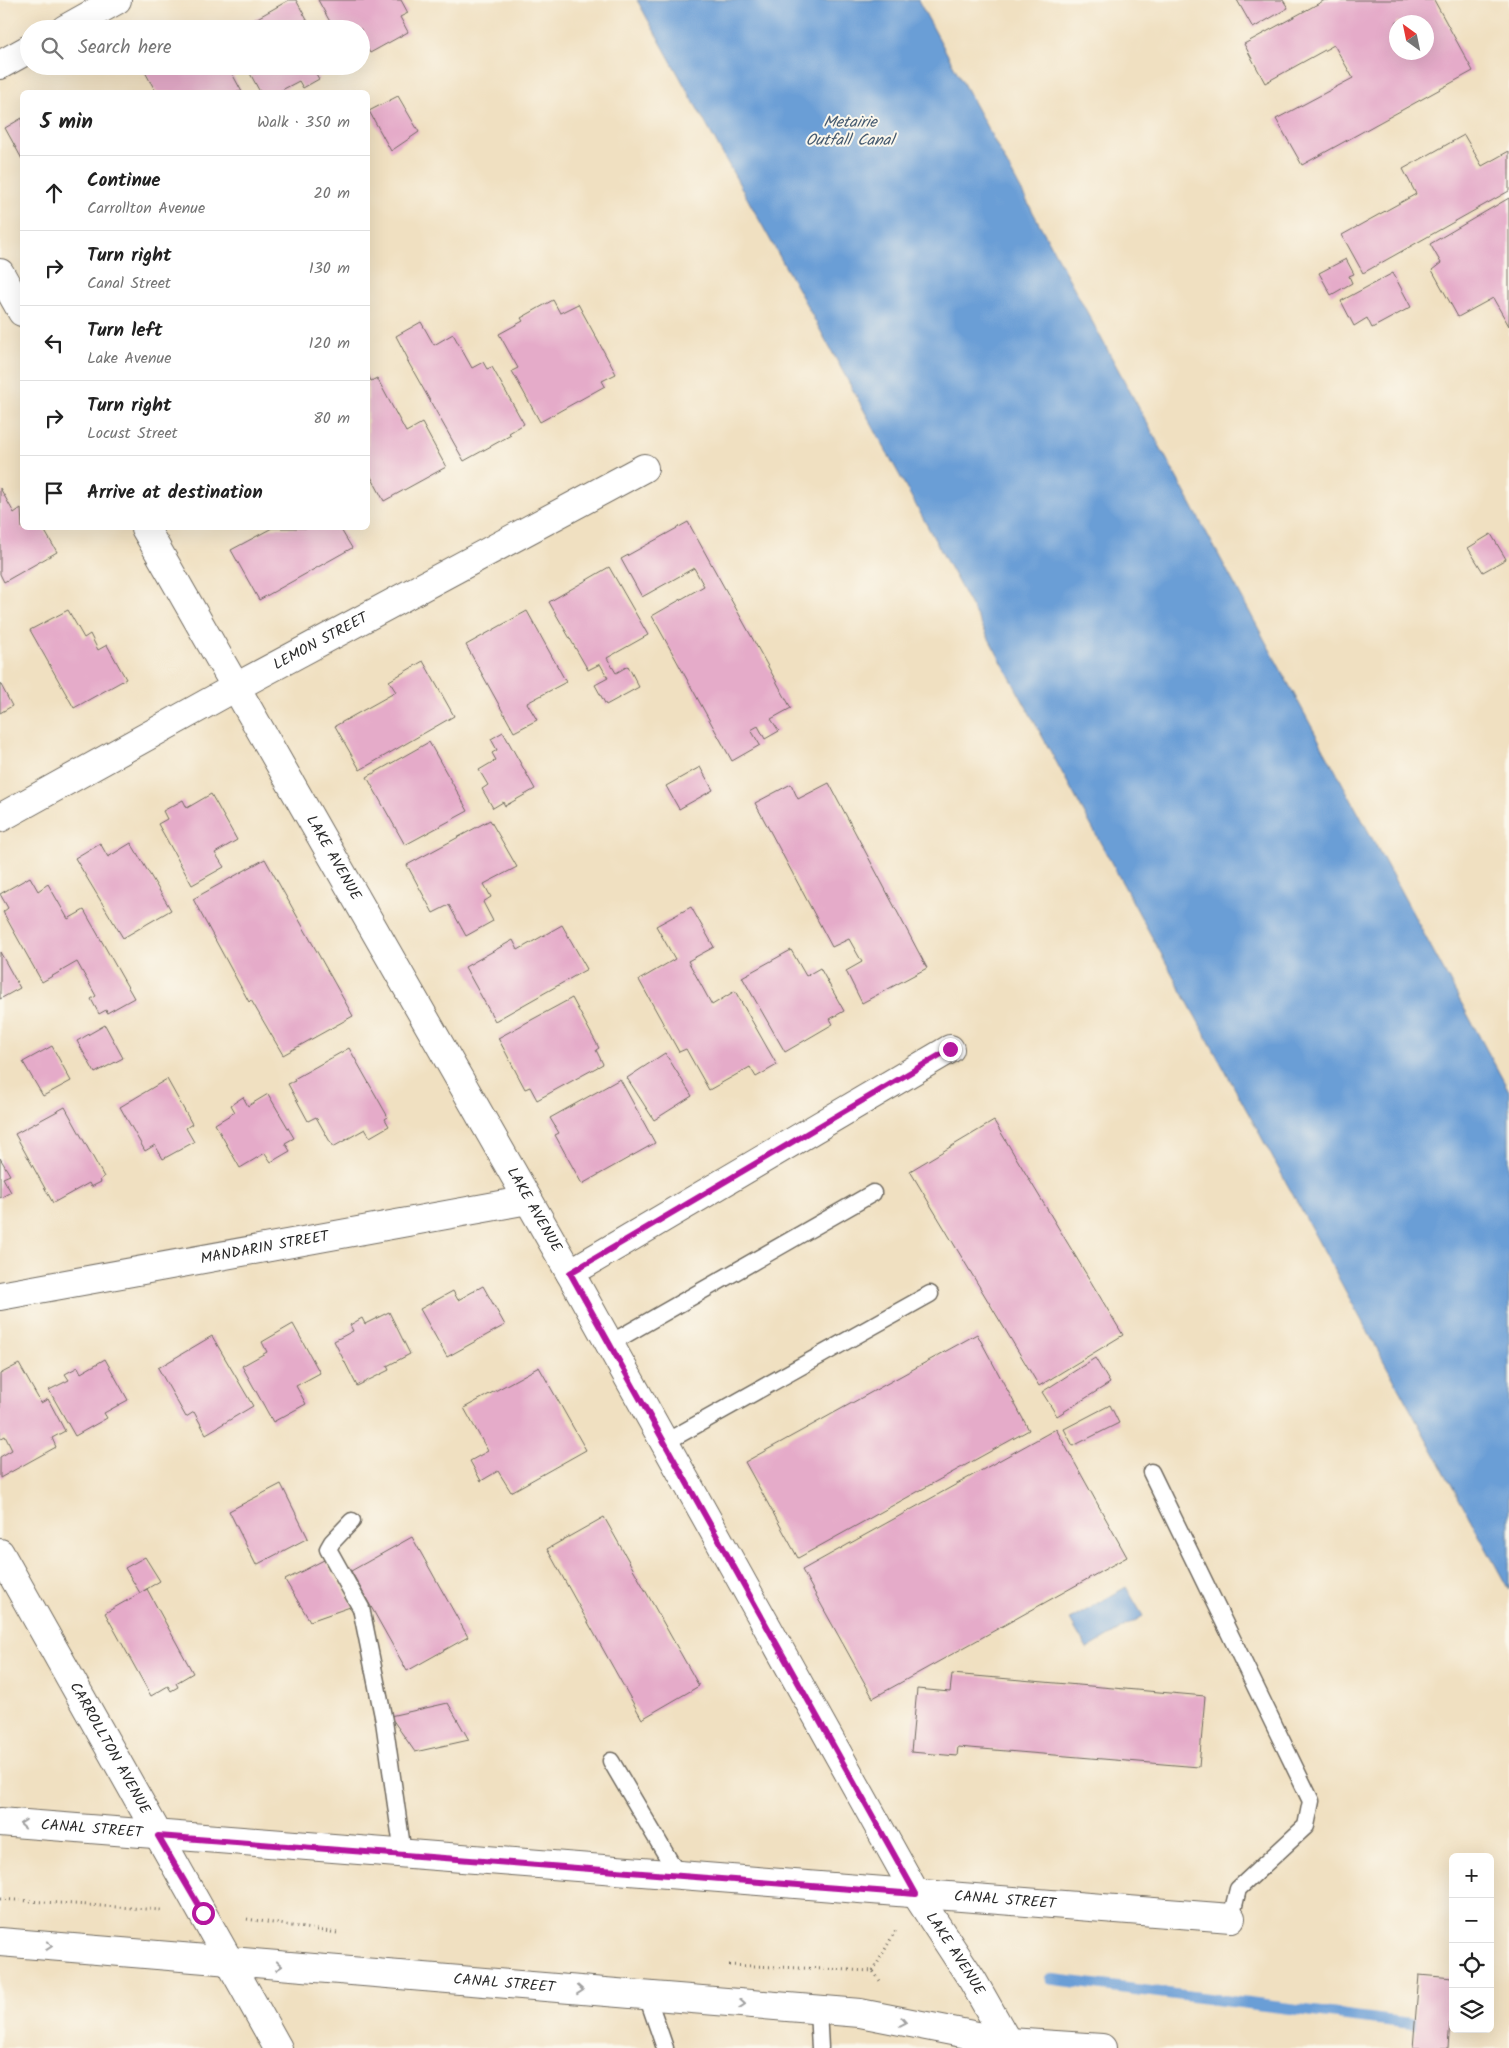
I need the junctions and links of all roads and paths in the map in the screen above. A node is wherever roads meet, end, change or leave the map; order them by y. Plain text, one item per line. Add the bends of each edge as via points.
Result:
1 (117, 0) edge
2 (81, 20) edge
3 (20, 54) edge
4 (0, 65) edge
5 (0, 273) edge
6 (20, 308) edge
7 (644, 468) dead end
8 (146, 530) edge
9 (236, 687) junction
10 (0, 818) edge
11 (950, 1049) dead end
12 (873, 1193) dead end
13 (528, 1200) junction
14 (570, 1273) junction
15 (930, 1294) dead end
16 (0, 1296) edge
17 (609, 1344) junction
18 (664, 1443) junction
19 (1151, 1472) dead end
20 (352, 1521) dead end
21 (0, 1552) edge
22 (611, 1761) dead end
23 (0, 1822) edge
24 (158, 1836) junction
25 (403, 1854) junction
26 (678, 1875) junction
27 (916, 1894) junction
28 (1231, 1918) joint
29 (0, 1942) edge
30 (230, 1962) junction
31 (873, 1971) dead end
32 (648, 1996) junction
33 (818, 2010) junction
34 (1010, 2045) edge
35 (278, 2048) edge
36 (665, 2048) edge
37 (820, 2048) edge
38 (1102, 2048) edge

1 - 2 street
3 - 4 street
5 - 6 street
7 - 9 street, LEMON STREET
8 - 9 street, LAKE AVENUE
9 - 10 street, LEMON STREET
9 - 13 street, LAKE AVENUE
11 - 14 street
12 - 17 lane
13 - 14 street, LAKE AVENUE
13 - 16 street, MANDARIN STREET
14 - 17 street, LAKE AVENUE
15 - 18 lane
17 - 18 street, LAKE AVENUE
18 - 27 street, LAKE AVENUE
19 - 28 lane via 1311,1801 1306,1826 1238,1889
20 - 25 lane via 328,1549 361,1608 384,1721
21 - 24 street, CARROLLTON AVENUE
22 - 26 lane
24 -> 23 street, CANAL STREET
24 - 25 street, CANAL STREET
24 - 30 street, CARROLLTON AVENUE
25 - 26 street, CANAL STREET
26 - 27 street, CANAL STREET
27 - 28 street, CANAL STREET
27 - 31 path
27 - 34 street, LAKE AVENUE
29 -> 30 street, CANAL STREET
30 -> 32 street, CANAL STREET
30 - 35 street, CARROLLTON AVENUE
32 -> 33 street, CANAL STREET
32 - 36 lane
33 -> 34 street, CANAL STREET via 860,2013
33 - 37 lane
34 - 38 street, CANAL STREET

